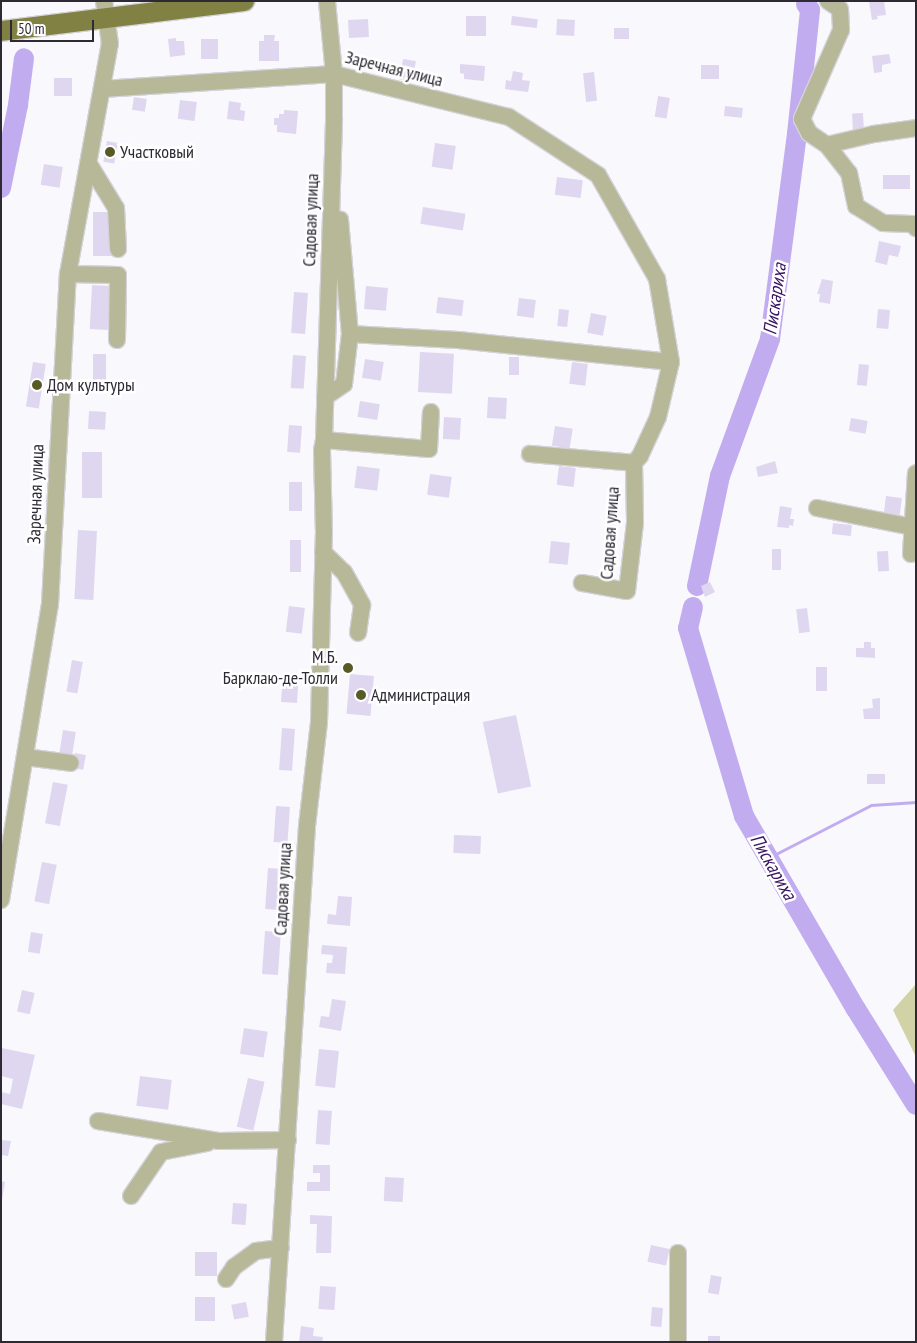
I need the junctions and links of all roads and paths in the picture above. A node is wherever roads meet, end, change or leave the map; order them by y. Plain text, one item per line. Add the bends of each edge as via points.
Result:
1 (244, 1) edge
2 (327, 1) edge
3 (828, 1) edge
4 (100, 14) edge
5 (1, 31) edge
6 (334, 74) junction
7 (102, 90) junction
8 (916, 128) edge
9 (827, 145) junction
10 (89, 164) junction
11 (332, 196) junction
12 (916, 228) edge
13 (118, 249) dead end
14 (68, 274) junction
15 (350, 334) junction
16 (117, 340) dead end
17 (671, 362) junction
18 (325, 397) junction
19 (431, 412) dead end
20 (324, 440) junction
21 (530, 454) dead end
22 (634, 463) junction
23 (916, 473) edge
24 (817, 508) dead end
25 (913, 527) junction
26 (323, 552) junction
27 (911, 554) dead end
28 (582, 583) dead end
29 (358, 633) dead end
30 (25, 757) junction
31 (70, 763) dead end
32 (1, 900) edge
33 (98, 1121) dead end
34 (288, 1140) junction
35 (219, 1141) junction
36 (130, 1196) dead end
37 (280, 1248) junction
38 (678, 1253) dead end
39 (226, 1279) dead end
40 (274, 1342) edge
41 (678, 1342) edge

1 - 4 main road
2 - 6 street, Садовая улица
3 - 9 street via 840,9 841,30 802,119 809,133
4 - 5 main road
4 - 7 street, Заречная улица via 110,44
6 - 7 street, Заречная улица
6 - 11 street, Садовая улица
6 - 17 street, Заречная улица via 509,118 598,175 657,279
7 - 10 street, Заречная улица
8 - 9 street
9 - 12 street via 849,173 856,206 883,223 912,224
10 - 13 street via 116,208
10 - 14 street, Заречная улица
11 - 15 street via 339,210
11 - 18 street, Садовая улица
14 - 16 street via 118,275
14 - 30 street, Заречная улица via 50,604
15 - 17 street via 458,340
15 - 18 street via 344,384
17 - 22 street via 658,417
18 - 20 street, Садовая улица
19 - 20 street via 429,448
20 - 26 street, Садовая улица
21 - 22 street, Садовая улица
22 - 28 street, Садовая улица via 635,523 626,591
23 - 25 street
24 - 25 street
25 - 27 street
26 - 29 street via 344,572 362,605
26 - 34 street, Садовая улица via 325,671 307,826
30 - 31 street
30 - 32 street, Заречная улица
33 - 35 street
34 - 35 street
34 - 37 street, Садовая улица
35 - 36 street via 161,1152
37 - 39 street via 256,1251 234,1267
37 - 40 street, Садовая улица
38 - 41 street

